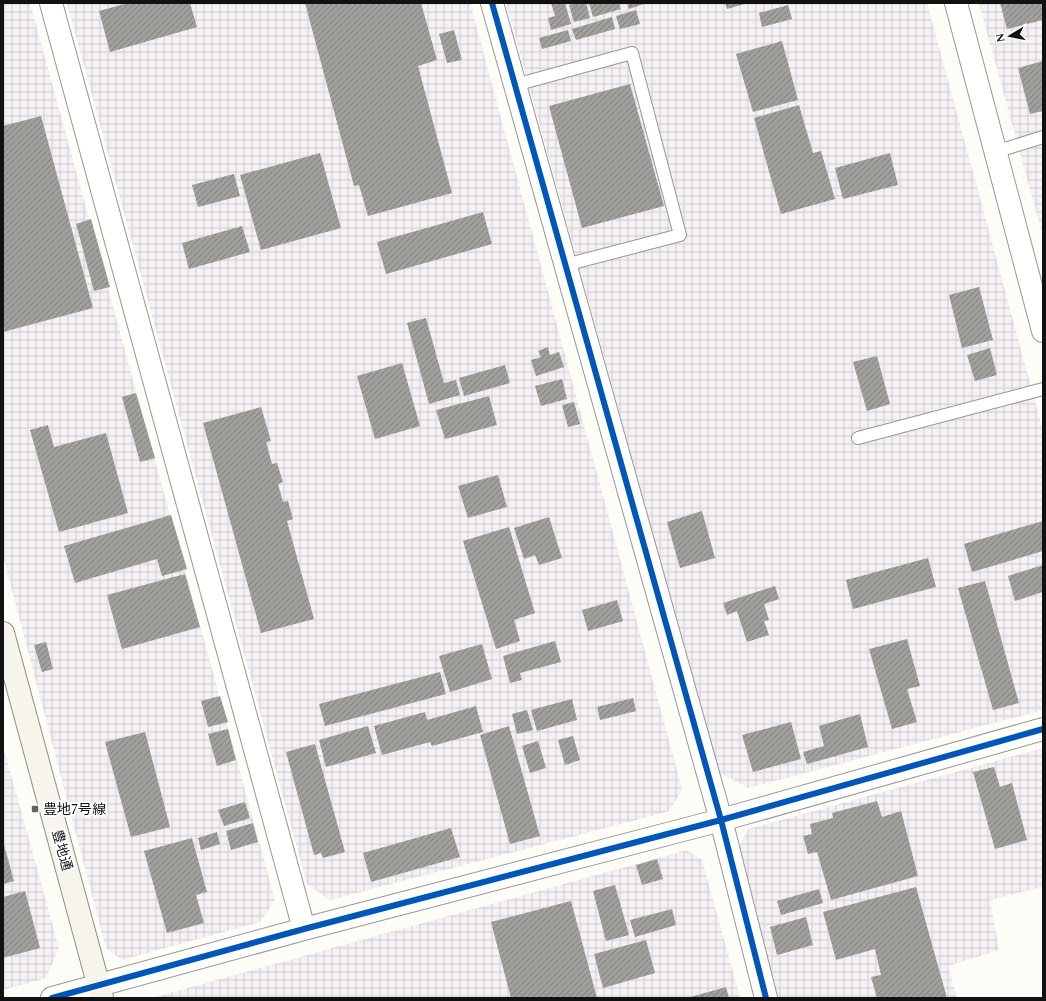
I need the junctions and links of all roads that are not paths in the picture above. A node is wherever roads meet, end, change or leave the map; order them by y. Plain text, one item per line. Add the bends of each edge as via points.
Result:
1 (51, 3) edge
2 (492, 3) edge
3 (956, 3) edge
4 (515, 84) junction
5 (1043, 137) edge
6 (995, 152) junction
7 (565, 265) junction
8 (1043, 331) edge
9 (1043, 389) edge
10 (858, 438) dead end
11 (3, 633) edge
12 (1043, 729) edge
13 (721, 820) junction
14 (304, 929) junction
15 (101, 992) edge
16 (52, 998) edge
17 (766, 998) edge

1 - 14 street
2 - 4 street
3 - 6 street
4 - 7 street
4 - 7 lane via 632,53 680,236
5 - 6 lane
6 - 8 street
7 - 13 street
9 - 10 lane
11 - 15 main road, 豊地通
12 - 13 street
13 - 14 street
13 - 17 street
14 - 15 street
15 - 16 street

